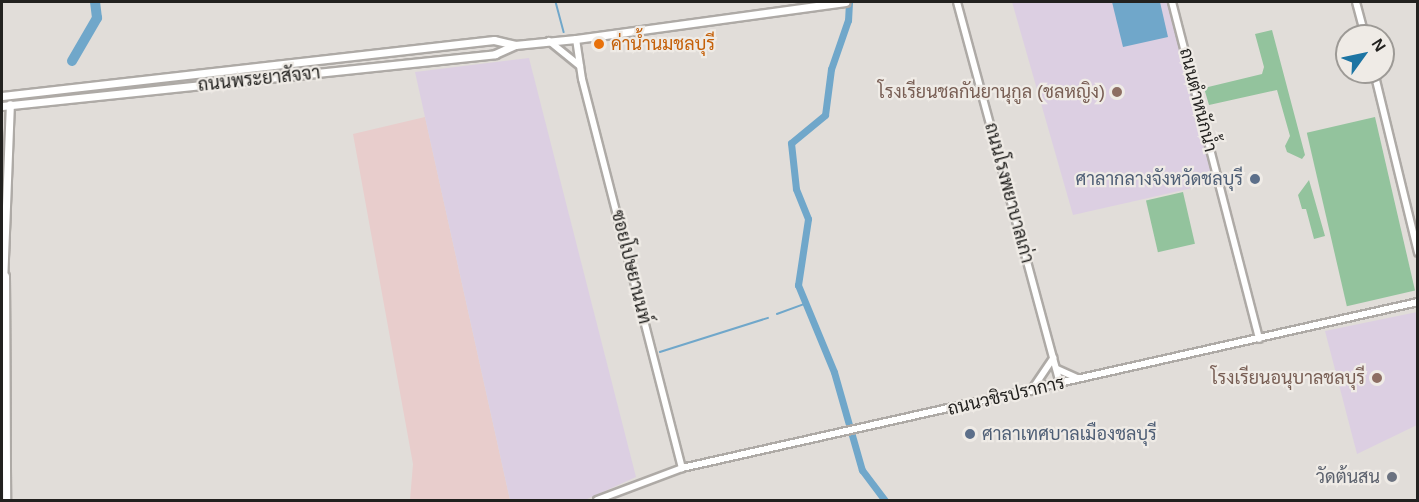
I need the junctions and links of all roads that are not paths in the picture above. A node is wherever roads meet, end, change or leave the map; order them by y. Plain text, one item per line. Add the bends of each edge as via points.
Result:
1 (844, 2) edge
2 (957, 2) edge
3 (1172, 2) edge
4 (1356, 2) edge
5 (1362, 24) edge
6 (576, 39) junction
7 (494, 40) junction
8 (549, 41) junction
9 (516, 45) junction
10 (495, 54) junction
11 (321, 59) junction
12 (580, 66) junction
13 (234, 70) junction
14 (318, 73) junction
15 (133, 81) junction
16 (233, 82) junction
17 (1377, 84) edge
18 (134, 92) junction
19 (6, 96) edge
20 (5, 106) edge
21 (1418, 253) edge
22 (5, 276) junction
23 (1418, 302) edge
24 (2, 310) edge
25 (1259, 339) junction
26 (1053, 358) junction
27 (1056, 367) junction
28 (1087, 378) junction
29 (1060, 385) junction
30 (1030, 391) junction
31 (682, 468) junction
32 (6, 501) edge
33 (597, 501) edge

1 - 6 main road, ถนนพระยาสัจจา
2 - 26 street, ถนนโรงพยาบาลเก่า
3 - 25 street, ถนนตำหนักน้ำ
4 - 5 street
6 - 8 main road, ถนนพระยาสัจจา
6 - 12 street, ซอยโปษยานนท์
7 - 9 main road, ถนนพระยาสัจจา
7 - 10 main road
7 - 11 main road, ถนนพระยาสัจจา
8 - 9 main road, ถนนพระยาสัจจา
8 - 12 street
9 - 10 main road, ถนนพระยาสัจจา
10 - 14 main road, ถนนพระยาสัจจา
11 - 13 main road, ถนนพระยาสัจจา
11 - 14 main road
12 - 31 street, ซอยโปษยานนท์
13 - 15 main road, ถนนพระยาสัจจา
13 - 16 main road
14 - 16 main road, ถนนพระยาสัจจา
15 - 18 main road
15 - 19 main road, ถนนพระยาสัจจา
16 - 18 main road, ถนนพระยาสัจจา
17 - 21 street
18 - 20 main road, ถนนพระยาสัจจา
19 - 20 main road
20 - 22 main road
22 - 24 main road
22 - 32 main road
23 - 25 street, ถนนวชิรปราการ
25 - 28 street, ถนนวชิรปราการ
26 - 27 street, ถนนโรงพยาบาลเก่า
26 - 30 street
27 - 28 street via 1070,377
27 - 29 street, ถนนโรงพยาบาลเก่า
28 - 29 street, ถนนวชิรปราการ
29 - 30 street, ถนนวชิรปราการ
30 - 31 street, ถนนวชิรปราการ
31 - 33 street, ถนนวชิรปราการ

